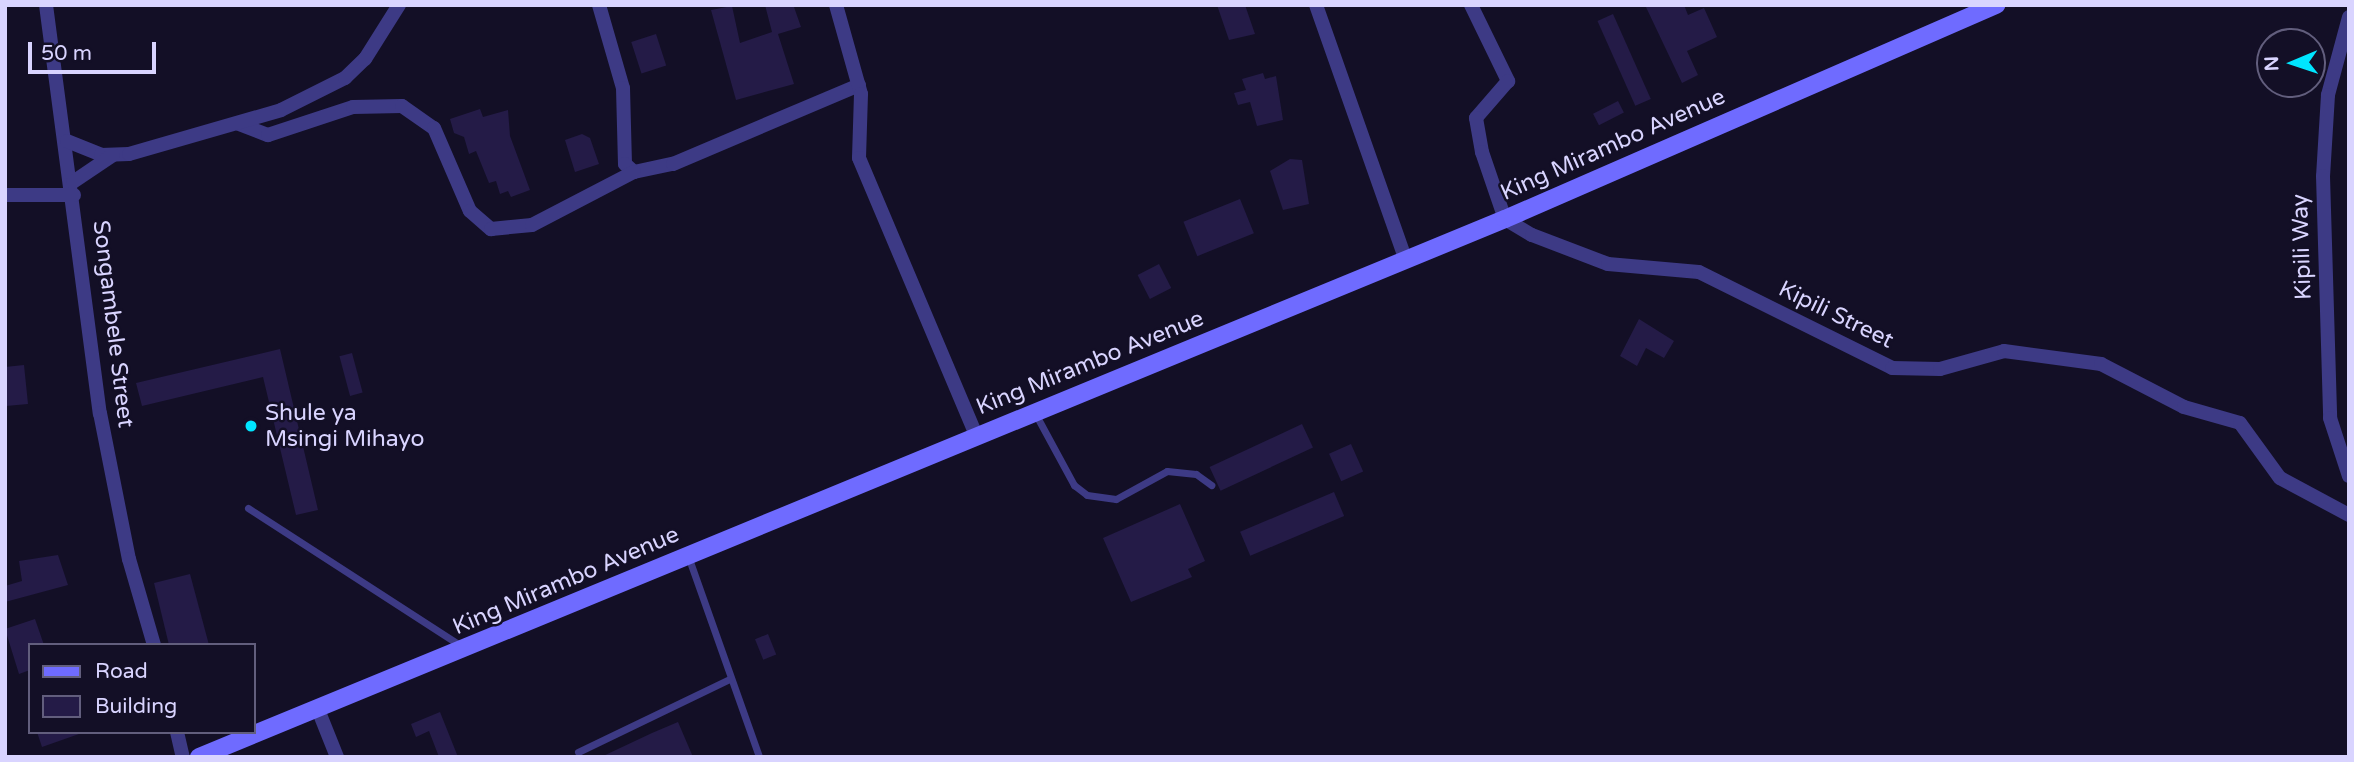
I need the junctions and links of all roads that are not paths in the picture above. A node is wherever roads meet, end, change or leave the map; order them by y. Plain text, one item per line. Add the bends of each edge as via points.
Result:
1 (46, 5) edge
2 (599, 5) edge
3 (836, 5) edge
4 (1316, 5) edge
5 (1471, 5) edge
6 (1996, 5) edge
7 (396, 6) edge
8 (2349, 17) edge
9 (859, 85) junction
10 (239, 124) junction
11 (67, 141) junction
12 (113, 155) junction
13 (634, 172) junction
14 (74, 189) junction
15 (5, 195) edge
16 (1505, 219) junction
17 (1406, 260) junction
18 (1034, 411) junction
19 (976, 435) junction
20 (2349, 476) edge
21 (1211, 485) dead end
22 (248, 508) dead end
23 (2349, 515) edge
24 (688, 556) junction
25 (153, 643) edge
26 (468, 650) junction
27 (730, 678) junction
28 (317, 707) junction
29 (256, 733) edge
30 (177, 734) edge
31 (253, 734) edge
32 (578, 752) dead end
33 (183, 757) edge
34 (199, 757) edge
35 (337, 757) edge
36 (758, 757) edge

1 - 11 street, Songambele Street
2 - 13 street via 623,88 625,164
3 - 9 street
4 - 17 street
5 - 16 street via 1508,81 1476,118
6 - 16 main road, King Mirambo Avenue
7 - 10 street via 365,59 345,78
8 - 20 street, Kipili Way via 2328,95 2323,176 2330,418
9 - 13 street via 673,164
9 - 19 street via 859,158
10 - 12 street
10 - 13 street via 268,135 353,107 402,106 434,128 470,211 480,224 499,230 560,214
11 - 12 street
11 - 14 street, Songambele Street
12 - 14 street
14 - 15 street
14 - 25 street, Songambele Street via 114,494
16 - 17 main road, King Mirambo Avenue
16 - 23 street, Kipili Street via 1608,264 1699,272 1892,368 1949,367 1973,355 2004,351 2101,364 2184,407 2240,423 2280,478
17 - 18 main road, King Mirambo Avenue
18 - 19 main road, King Mirambo Avenue
18 - 21 lane via 1074,485 1087,495 1116,499 1167,471 1196,474
19 - 24 main road, King Mirambo Avenue
22 - 26 lane
24 - 26 main road, King Mirambo Avenue
24 - 27 lane
26 - 28 main road, King Mirambo Avenue
27 - 32 lane
27 - 36 lane
28 - 29 main road, King Mirambo Avenue
28 - 35 street
30 - 33 street
31 - 34 main road, King Mirambo Avenue

